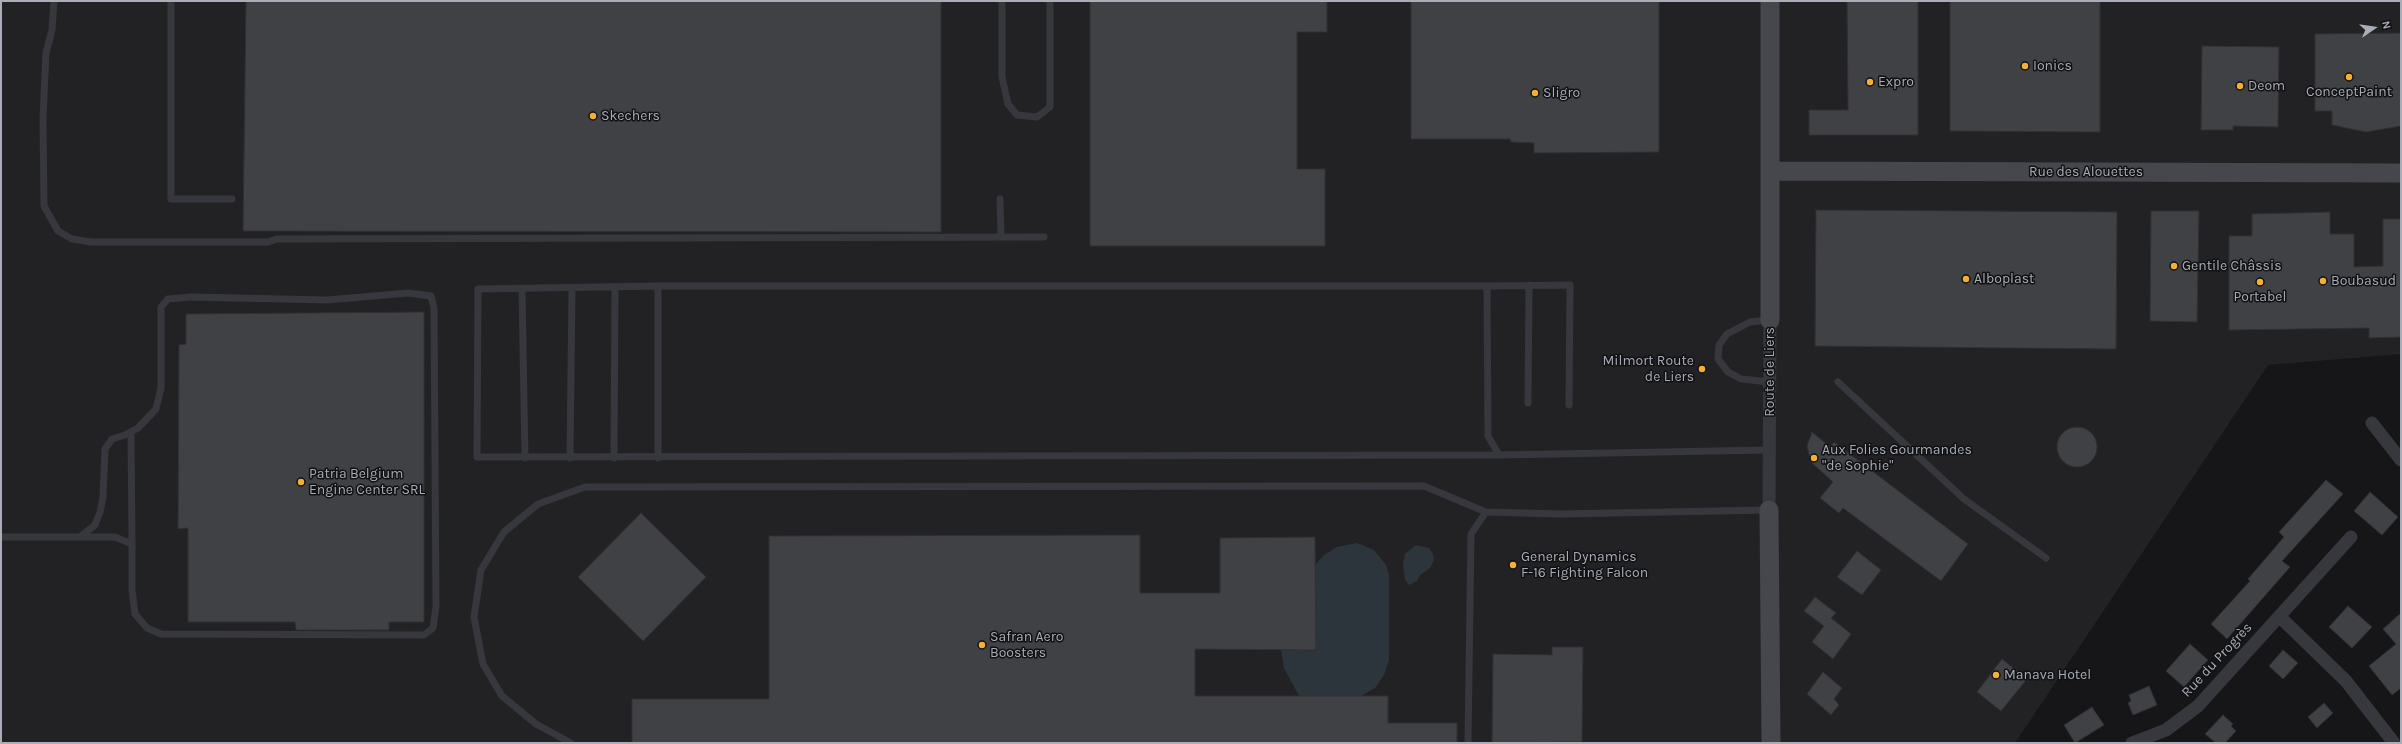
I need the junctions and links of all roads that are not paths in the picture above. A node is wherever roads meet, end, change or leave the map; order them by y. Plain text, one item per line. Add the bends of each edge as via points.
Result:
1 (54, 1) edge
2 (171, 1) edge
3 (1002, 1) edge
4 (1050, 1) edge
5 (1770, 1) edge
6 (1771, 171) junction
7 (2401, 173) edge
8 (232, 199) dead end
9 (1000, 199) dead end
10 (1044, 237) dead end
11 (1001, 238) junction
12 (658, 286) junction
13 (1487, 286) junction
14 (1529, 286) junction
15 (615, 287) junction
16 (522, 288) junction
17 (572, 288) junction
18 (1770, 320) junction
19 (1770, 382) junction
20 (1838, 382) dead end
21 (1528, 403) dead end
22 (1569, 405) dead end
23 (2372, 423) dead end
24 (131, 432) junction
25 (1769, 450) junction
26 (1498, 455) junction
27 (525, 458) junction
28 (570, 458) junction
29 (614, 458) junction
30 (658, 458) junction
31 (2401, 460) edge
32 (1769, 510) junction
33 (1486, 512) junction
34 (81, 536) junction
35 (1, 537) edge
36 (2351, 538) dead end
37 (132, 544) junction
38 (2046, 558) dead end
39 (2280, 617) junction
40 (571, 743) edge
41 (1468, 743) edge
42 (1771, 743) edge
43 (2132, 743) edge
44 (2394, 743) edge

1 - 11 lane via 52,30 46,53 43,118 44,206 58,231 72,239 91,242 268,242 277,239
2 - 8 lane via 171,200
3 - 4 lane via 1002,77 1008,104 1017,115 1037,117 1050,107
5 - 6 street, Route de Liers
6 - 7 street, Rue des Alouettes
6 - 18 street, Route de Liers
9 - 11 lane
10 - 11 lane
12 - 13 lane
12 - 15 lane
12 - 30 lane
13 - 14 lane
13 - 26 lane via 1488,436
14 - 21 lane
14 - 22 lane via 1570,285
15 - 17 lane
15 - 29 lane
16 - 17 lane
16 - 27 lane
16 - 27 lane via 478,289 477,457
17 - 28 lane
18 - 19 street, Route de Liers
18 - 19 lane via 1750,322 1727,334 1719,345 1718,360 1728,372 1740,379
19 - 25 street, Route de Liers
20 - 38 lane via 1964,499
23 - 31 street
24 - 34 lane via 112,439 105,449 100,512 95,525
24 - 37 lane
24 - 37 lane via 156,409 160,388 161,307 168,300 190,297 326,300 408,293 430,296 434,308 436,607 433,628 424,634 160,634 147,628 135,614
25 - 26 lane
25 - 32 street, Route de Liers
26 - 30 lane
27 - 28 lane
28 - 29 lane
29 - 30 lane
32 - 33 lane via 1560,514
32 - 42 street, Route de Liers
33 - 40 lane via 1424,486 585,487 538,504 504,532 481,570 474,617 483,664 502,696 536,724
33 - 41 lane via 1471,534
34 - 35 lane
34 - 37 lane via 115,537
36 - 39 street, Rue du Progrès
39 - 43 street, Rue du Progrès via 2198,706 2166,730
39 - 44 street via 2346,681

